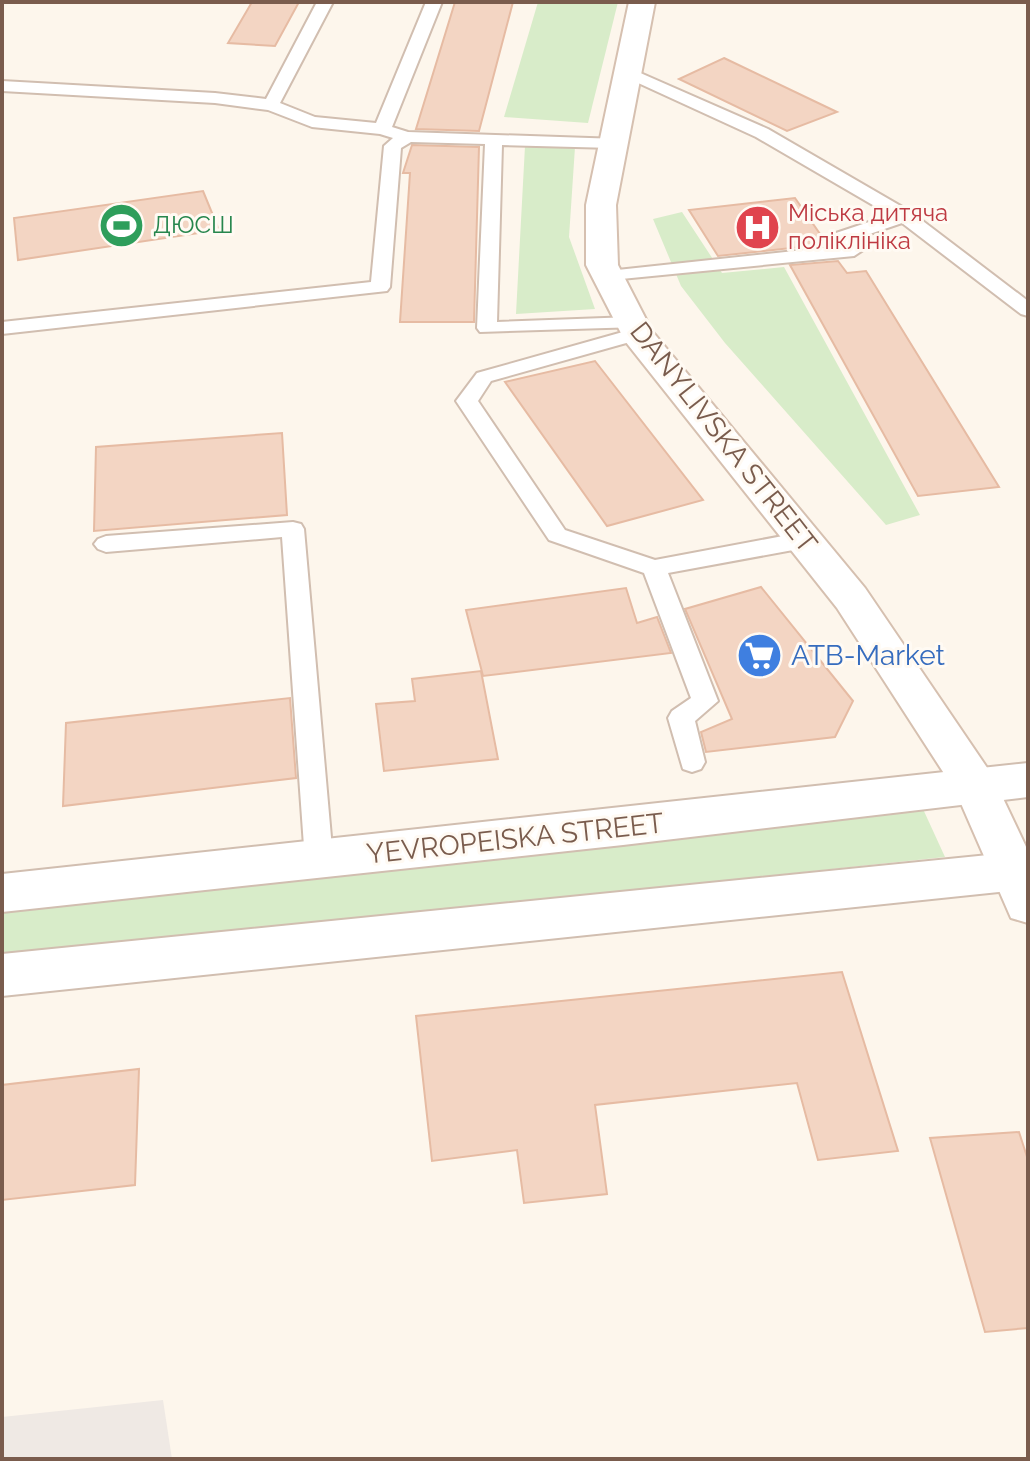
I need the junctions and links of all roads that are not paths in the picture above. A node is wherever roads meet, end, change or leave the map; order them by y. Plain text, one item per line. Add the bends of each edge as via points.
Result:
1 (325, 2) edge
2 (434, 2) edge
3 (642, 2) edge
4 (629, 73) junction
5 (2, 86) edge
6 (271, 105) junction
7 (382, 129) junction
8 (407, 137) junction
9 (494, 140) junction
10 (613, 143) junction
11 (905, 216) junction
12 (608, 277) junction
13 (1028, 310) edge
14 (2, 328) edge
15 (634, 329) junction
16 (804, 540) junction
17 (106, 544) dead end
18 (654, 568) junction
19 (692, 762) dead end
20 (1028, 780) edge
21 (976, 787) junction
22 (319, 860) junction
23 (1024, 882) edge
24 (2, 893) edge
25 (2, 975) edge

1 - 6 lane
2 - 7 lane
3 - 4 main road, DANYLIVSKA STREET
4 - 10 main road, DANYLIVSKA STREET
4 - 11 lane via 762,133
5 - 6 lane
6 - 7 lane via 312,122
7 - 8 lane
8 - 9 lane
8 - 14 lane via 393,146 380,287
9 - 10 lane
9 - 15 lane via 487,328
10 - 12 main road, DANYLIVSKA STREET via 601,205 602,265
11 - 12 lane via 843,237 854,250
11 - 13 lane
12 - 15 main road, DANYLIVSKA STREET
15 - 16 main road, DANYLIVSKA STREET
15 - 18 lane via 484,377 467,401 557,535
16 - 18 lane
16 - 21 main road, DANYLIVSKA STREET via 851,598
17 - 22 lane via 293,529
18 - 19 lane via 705,701 681,718
20 - 21 main road, YEVROPEISKA STREET
21 - 22 main road, YEVROPEISKA STREET
21 - 23 main road, DANYLIVSKA STREET
22 - 24 main road, YEVROPEISKA STREET
23 - 25 main road

